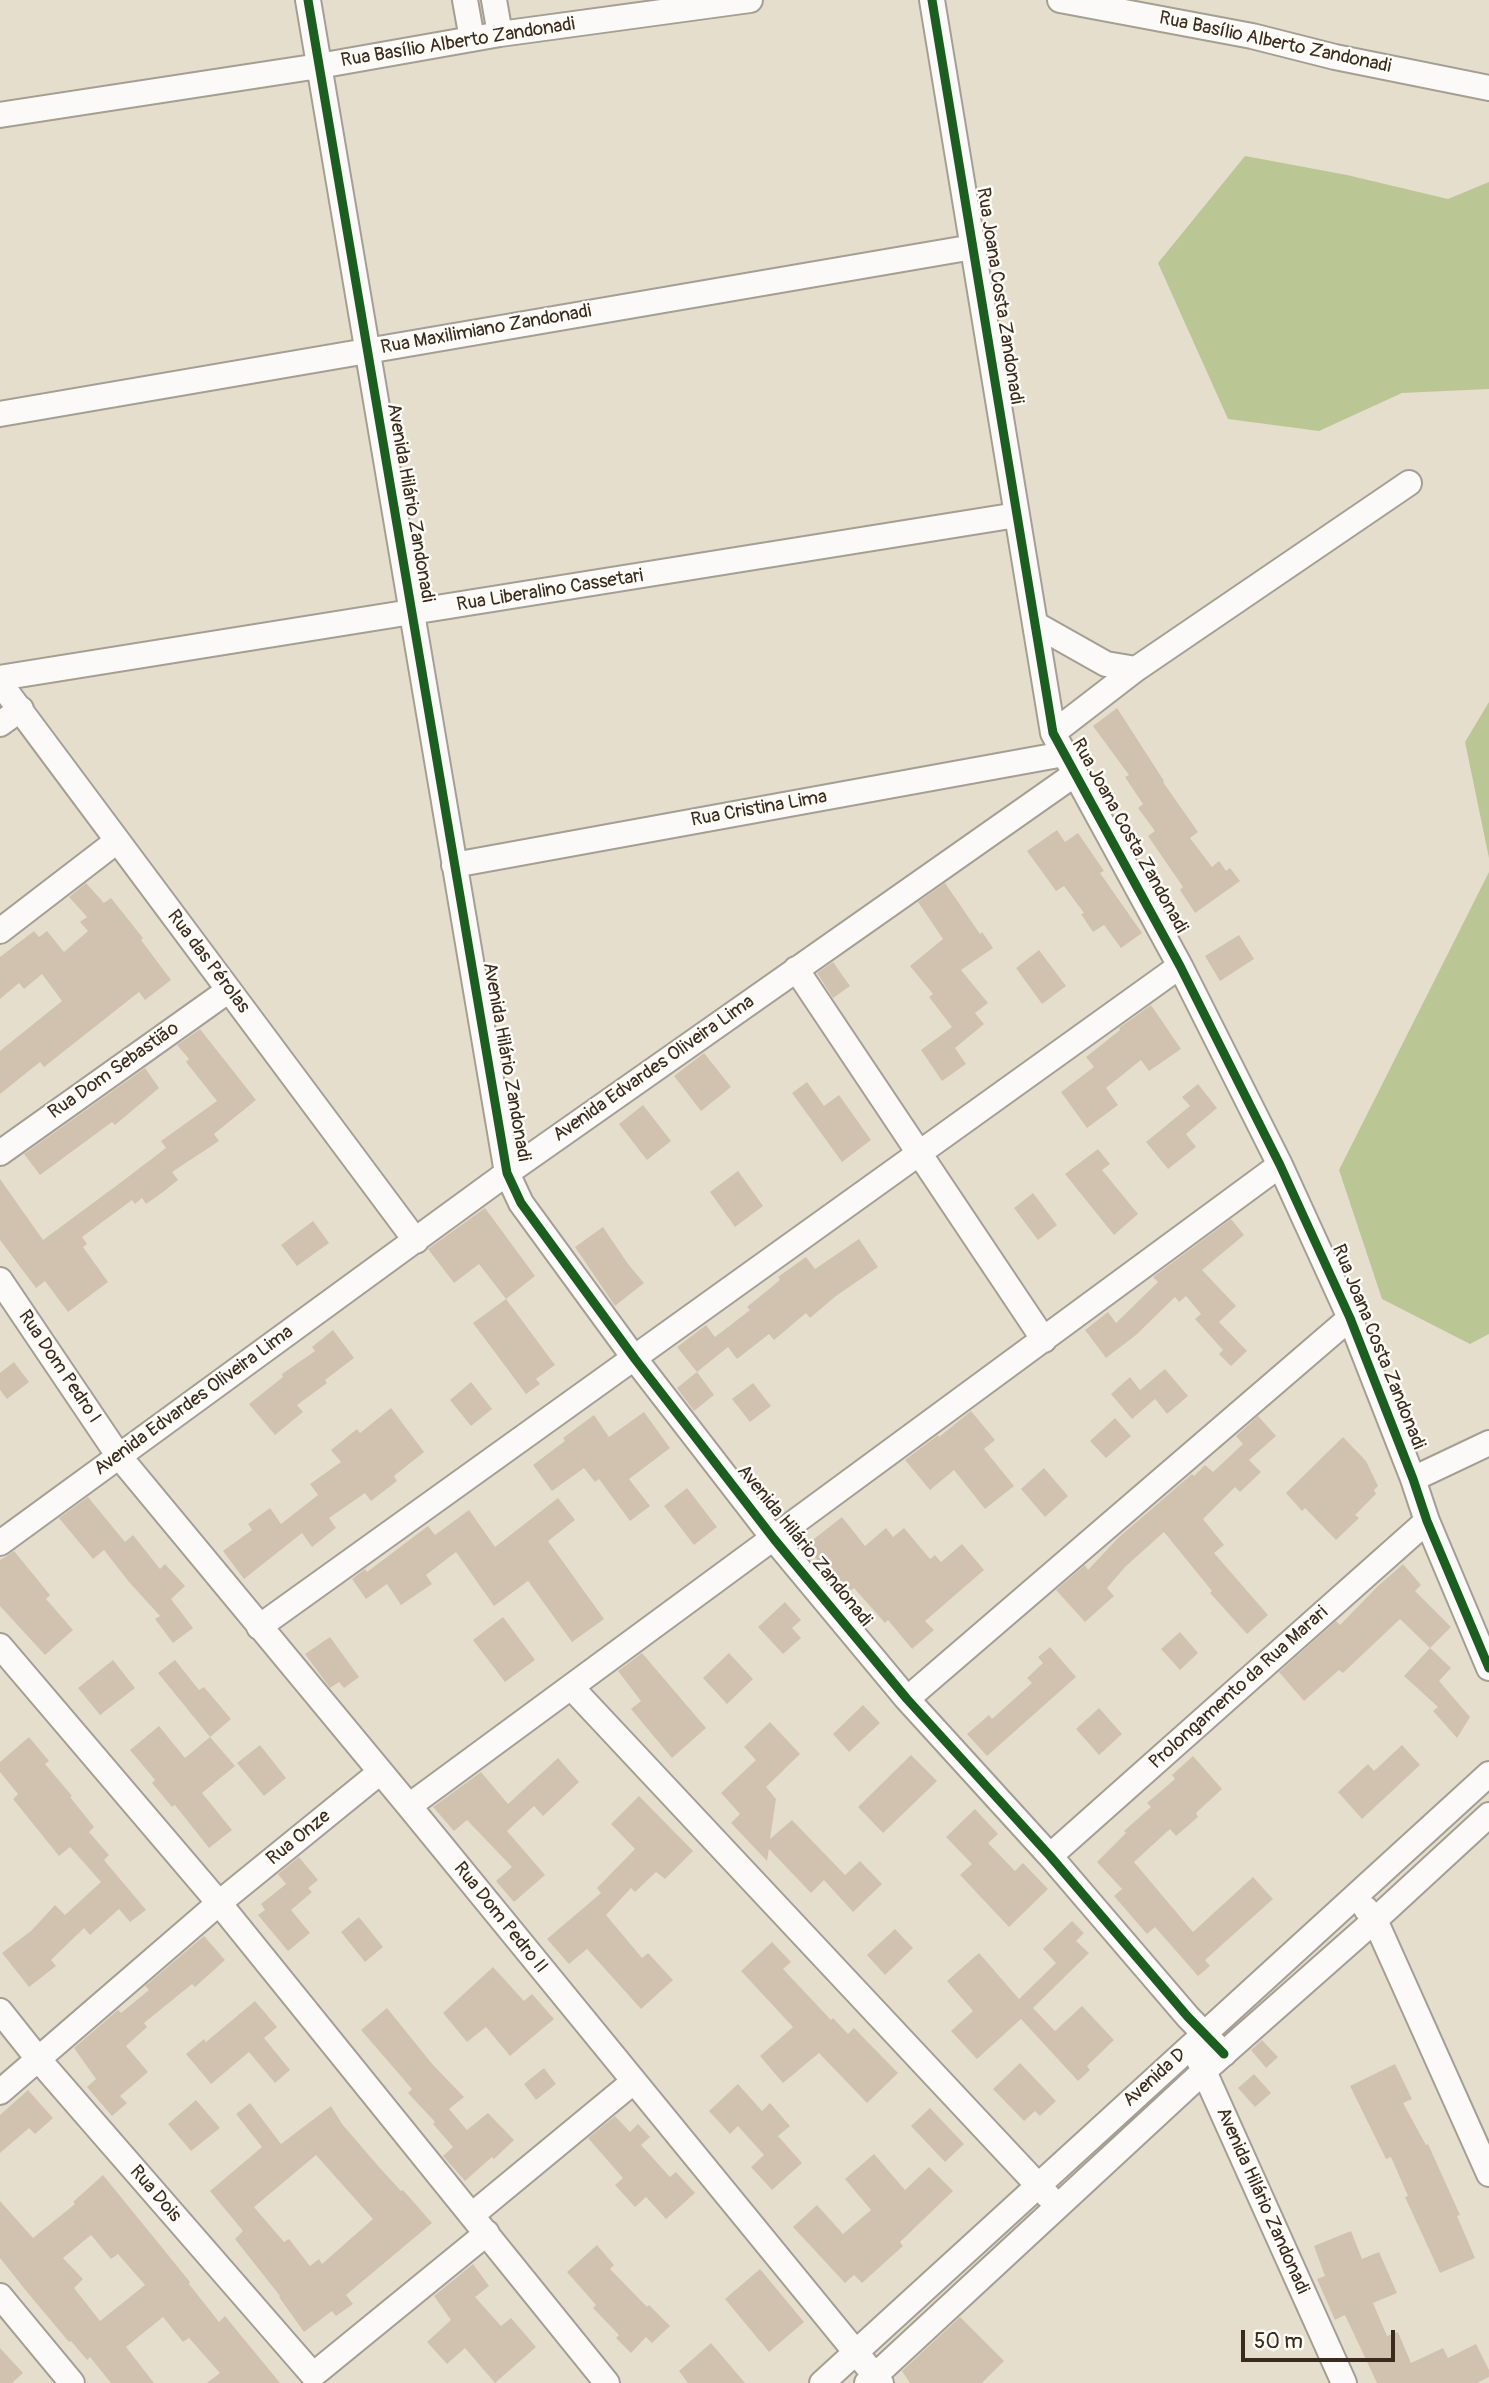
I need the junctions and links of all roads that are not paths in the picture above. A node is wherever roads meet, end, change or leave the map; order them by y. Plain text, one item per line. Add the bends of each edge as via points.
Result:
1 (308, 0) edge
2 (465, 0) edge
3 (494, 0) edge
4 (750, 0) edge
5 (932, 0) edge
6 (1060, 0) edge
7 (661, 6) edge
8 (500, 34) junction
9 (472, 39) junction
10 (319, 65) junction
11 (1489, 88) edge
12 (0, 115) edge
13 (972, 247) junction
14 (366, 350) junction
15 (0, 414) edge
16 (1409, 483) dead end
17 (1017, 515) junction
18 (411, 613) junction
19 (1035, 624) junction
20 (1136, 670) junction
21 (0, 680) edge
22 (20, 709) junction
23 (0, 724) edge
24 (1064, 753) junction
25 (117, 841) junction
26 (454, 865) junction
27 (0, 931) edge
28 (1180, 966) junction
29 (796, 969) junction
30 (229, 990) junction
31 (0, 1153) edge
32 (921, 1154) junction
33 (1280, 1165) junction
34 (507, 1173) junction
35 (416, 1241) junction
36 (0, 1280) edge
37 (1350, 1318) junction
38 (1045, 1340) junction
39 (635, 1359) junction
40 (1489, 1444) edge
41 (118, 1455) junction
42 (1413, 1479) junction
43 (1427, 1521) junction
44 (774, 1539) junction
45 (0, 1543) edge
46 (259, 1627) junction
47 (0, 1646) edge
48 (1489, 1668) edge
49 (572, 1688) junction
50 (907, 1699) junction
51 (379, 1773) junction
52 (1489, 1774) edge
53 (409, 1806) junction
54 (1489, 1815) edge
55 (1051, 1856) junction
56 (1355, 1894) junction
57 (219, 1903) junction
58 (1375, 1920) junction
59 (0, 2011) edge
60 (1195, 2032) junction
61 (1224, 2054) junction
62 (39, 2060) junction
63 (1203, 2073) junction
64 (633, 2082) junction
65 (0, 2092) edge
66 (1489, 2174) edge
67 (1038, 2186) junction
68 (1058, 2206) junction
69 (479, 2224) junction
70 (0, 2296) edge
71 (856, 2353) junction
72 (874, 2381) edge
73 (72, 2383) edge
74 (607, 2383) edge
75 (822, 2383) edge
76 (1344, 2383) edge

1 - 10 street, Avenida Hilário Zandonadi
2 - 9 street
3 - 8 street
4 - 7 street, Rua Basílio Alberto Zandonadi
5 - 13 street, Rua Joana Costa Zandonadi
6 - 11 street, Rua Basílio Alberto Zandonadi
7 - 8 street, Rua Basílio Alberto Zandonadi
8 - 9 street, Rua Basílio Alberto Zandonadi
9 - 10 street, Rua Basílio Alberto Zandonadi
10 - 12 street, Rua Basílio Alberto Zandonadi
10 - 14 street, Avenida Hilário Zandonadi
13 - 14 street, Rua Maxilimiano Zandonadi
13 - 17 street, Rua Joana Costa Zandonadi
14 - 15 street, Rua Maxilimiano Zandonadi
14 - 18 street, Avenida Hilário Zandonadi
16 - 20 street, Avenida Edvardes Oliveira Lima
17 - 18 street, Rua Liberalino Cassetari
17 - 19 street, Rua Joana Costa Zandonadi
18 - 21 street, Rua Liberalino Cassetari
18 - 26 street, Avenida Hilário Zandonadi
19 - 20 street via 1106,664
19 - 24 street, Rua Joana Costa Zandonadi
20 - 24 street, Avenida Edvardes Oliveira Lima
21 - 22 street, Rua das Pérolas
22 - 23 street
22 - 25 street, Rua das Pérolas
24 - 26 street, Rua Cristina Lima
24 - 28 street, Rua Joana Costa Zandonadi
24 - 29 street, Avenida Edvardes Oliveira Lima
25 - 27 street
25 - 30 street, Rua das Pérolas
26 - 34 street, Avenida Hilário Zandonadi
28 - 32 street
28 - 33 street, Rua Joana Costa Zandonadi
29 - 32 street
29 - 34 street, Avenida Edvardes Oliveira Lima
30 - 31 street, Rua Dom Sebastião
30 - 35 street, Rua das Pérolas
32 - 38 street
32 - 39 street
33 - 37 street, Rua Joana Costa Zandonadi
33 - 38 street
34 - 35 street, Avenida Edvardes Oliveira Lima
34 - 39 street, Avenida Hilário Zandonadi via 521,1203
35 - 41 street, Avenida Edvardes Oliveira Lima
36 - 41 street, Rua Dom Pedro I
37 - 42 street, Rua Joana Costa Zandonadi
37 - 50 street
38 - 44 street
39 - 44 street, Avenida Hilário Zandonadi
39 - 46 street
40 - 42 street
41 - 45 street, Avenida Edvardes Oliveira Lima
41 - 46 street, Rua Dom Pedro II
42 - 43 street, Rua Joana Costa Zandonadi
43 - 48 street, Rua Joana Costa Zandonadi
43 - 55 street, Prolongamento da Rua Marari
44 - 49 street
44 - 50 street, Avenida Hilário Zandonadi
46 - 51 street, Rua Dom Pedro II
47 - 57 street
49 - 53 street
49 - 67 street
50 - 55 street, Avenida Hilário Zandonadi
51 - 53 street, Rua Dom Pedro II
51 - 57 street, Rua Onze
52 - 56 street, Avenida D
53 - 64 street, Rua Dom Pedro II
54 - 58 street, Avenida D
55 - 60 street, Avenida Hilário Zandonadi
56 - 58 street
56 - 60 street, Avenida D
57 - 62 street, Rua Onze
57 - 69 street
58 - 61 street, Avenida D
58 - 66 street
59 - 62 street, Rua Dois
60 - 61 street, Avenida Hilário Zandonadi
60 - 63 street, Avenida Hilário Zandonadi
60 - 67 street, Avenida D
61 - 63 street, Avenida D
62 - 65 street, Rua Onze
62 - 69 street, Rua Dois via 313,2375
63 - 68 street, Avenida D
63 - 76 street, Avenida Hilário Zandonadi
64 - 69 street
64 - 71 street, Rua Dom Pedro II
67 - 68 street
67 - 71 street, Avenida D
68 - 72 street, Avenida D
69 - 74 street
70 - 73 street
71 - 72 street, Rua Dom Pedro II
71 - 75 street, Avenida D

